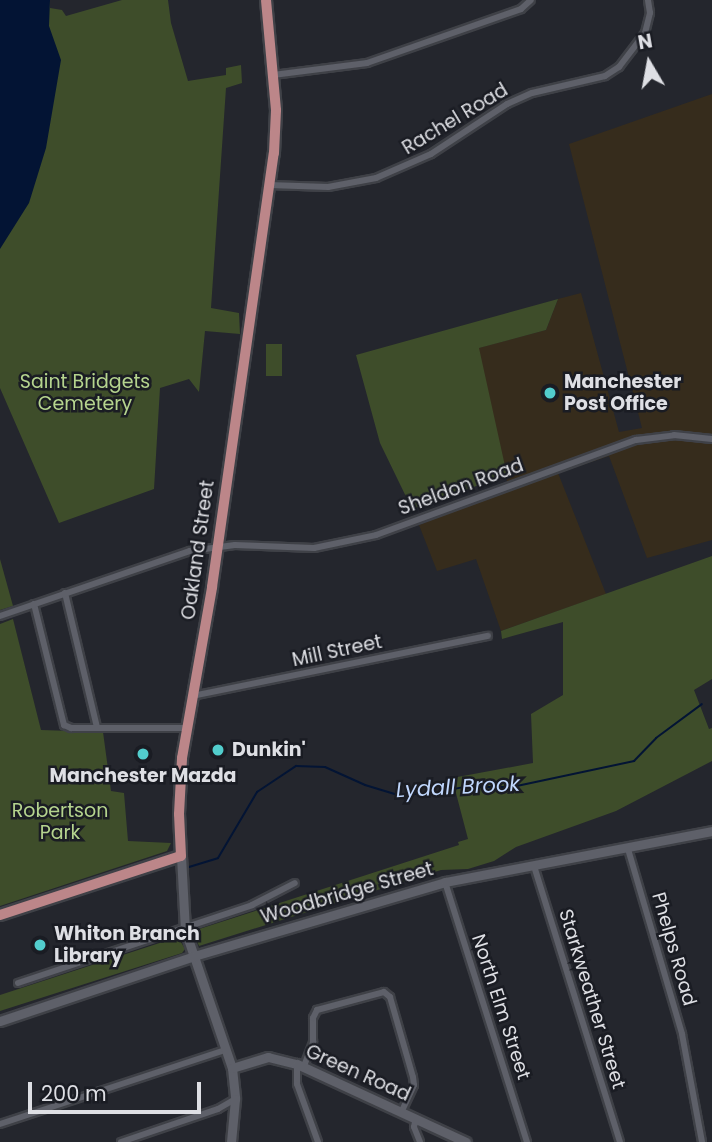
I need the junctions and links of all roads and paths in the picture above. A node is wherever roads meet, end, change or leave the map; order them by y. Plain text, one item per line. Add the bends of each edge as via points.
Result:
1 (266, 0) edge
2 (531, 0) edge
3 (648, 0) edge
4 (273, 75) junction
5 (269, 185) junction
6 (712, 439) edge
7 (217, 546) junction
8 (65, 593) junction
9 (34, 604) junction
10 (0, 616) edge
11 (488, 636) dead end
12 (192, 696) junction
13 (97, 727) junction
14 (186, 728) junction
15 (712, 831) edge
16 (628, 849) junction
17 (181, 856) junction
18 (534, 866) junction
19 (445, 882) junction
20 (295, 883) dead end
21 (0, 915) edge
22 (185, 925) junction
23 (194, 956) junction
24 (18, 983) dead end
25 (0, 1021) edge
26 (225, 1050) junction
27 (300, 1065) junction
28 (232, 1068) junction
29 (235, 1099) junction
30 (402, 1111) junction
31 (416, 1118) junction
32 (0, 1124) edge
33 (121, 1142) edge
34 (231, 1142) edge
35 (318, 1142) edge
36 (420, 1142) edge
37 (466, 1142) edge
38 (527, 1142) edge
39 (620, 1142) edge
40 (702, 1142) edge

1 - 4 main road, Oakland Street
2 - 4 street via 521,9 367,63
3 - 5 street, Rachel Road via 645,33 619,67 605,76 519,98 431,154 376,178 328,187
4 - 5 main road, Oakland Street via 276,133
5 - 7 main road, Oakland Street
6 - 7 street, Sheldon Road via 674,435 635,440 376,535 336,545 285,549
7 - 8 street, Sheldon Road
7 - 12 main road, Oakland Street
8 - 9 street, Sheldon Road
8 - 13 street
9 - 10 street, Sheldon Road
9 - 13 street via 64,725
11 - 12 street, Mill Street
12 - 14 main road, Oakland Street
13 - 14 street
14 - 17 main road, Oakland Street via 180,780
15 - 16 main road, Woodbridge Street
16 - 18 main road, Woodbridge Street
16 - 40 street, Phelps Road via 682,1034
17 - 21 main road
17 - 22 main road, Oakland Street
18 - 19 main road, Woodbridge Street
18 - 39 street, Starkweather Street
19 - 23 main road, Woodbridge Street
19 - 38 street, North Elm Street
20 - 22 street via 252,905
22 - 23 main road, Oakland Street
22 - 24 street
23 - 25 main road, Woodbridge Street
23 - 26 main road, Oakland Street
26 - 28 main road, Oakland Street
26 - 32 street
27 - 28 main road, Green Road via 268,1058
27 - 30 main road, Green Road
27 - 30 street via 313,1042 317,1010 384,992 390,997 413,1077
27 - 35 street via 297,1084
28 - 29 main road, Oakland Street
29 - 33 street
29 - 34 main road, Oakland Street
30 - 31 main road, Green Road
31 - 36 street
31 - 37 main road, Green Road

